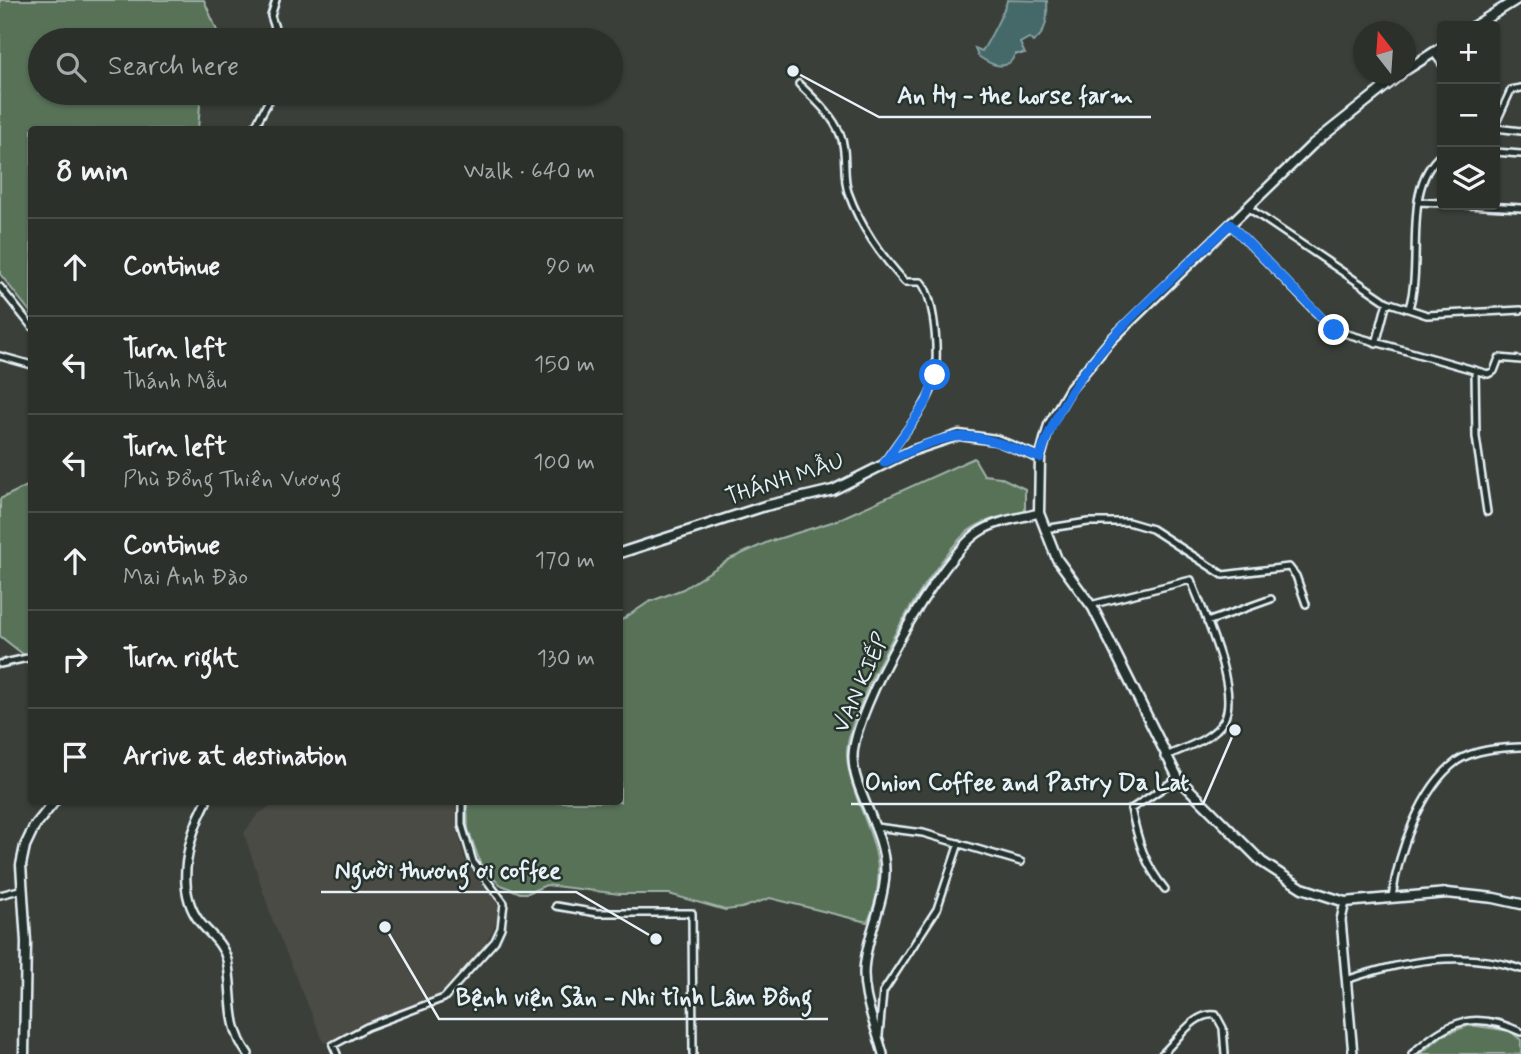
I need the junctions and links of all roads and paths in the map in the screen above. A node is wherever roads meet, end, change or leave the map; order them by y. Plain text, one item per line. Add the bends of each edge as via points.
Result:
1 (276, 0) edge
2 (1516, 0) edge
3 (1482, 21) edge
4 (275, 28) edge
5 (1437, 50) edge
6 (1433, 52) junction
7 (1437, 57) edge
8 (1416, 63) edge
9 (1388, 84) edge
10 (799, 85) dead end
11 (1521, 88) edge
12 (267, 105) edge
13 (1500, 115) edge
14 (255, 126) edge
15 (1500, 127) edge
16 (1521, 131) edge
17 (1500, 152) edge
18 (1521, 154) edge
19 (1437, 159) edge
20 (1418, 202) junction
21 (1437, 203) edge
22 (1247, 207) junction
23 (1500, 207) edge
24 (1521, 208) edge
25 (1230, 224) junction
26 (0, 287) edge
27 (1387, 302) junction
28 (1409, 308) junction
29 (1521, 310) edge
30 (28, 322) edge
31 (1376, 344) junction
32 (0, 356) edge
33 (1521, 360) edge
34 (28, 364) edge
35 (1475, 370) junction
36 (1040, 458) junction
37 (884, 463) junction
38 (1487, 512) dead end
39 (1039, 513) junction
40 (1044, 529) junction
41 (623, 552) edge
42 (1271, 598) dead end
43 (1306, 604) dead end
44 (1090, 605) junction
45 (1207, 622) junction
46 (28, 658) edge
47 (0, 664) edge
48 (1521, 747) edge
49 (1164, 757) junction
50 (1178, 778) junction
51 (52, 805) edge
52 (205, 805) edge
53 (462, 805) edge
54 (876, 827) junction
55 (959, 843) junction
56 (1021, 862) dead end
57 (23, 889) junction
58 (1165, 889) dead end
59 (0, 895) edge
60 (1392, 897) junction
61 (1345, 902) junction
62 (1521, 904) edge
63 (556, 906) dead end
64 (1521, 969) edge
65 (1346, 980) junction
66 (1521, 1032) edge
67 (878, 1038) junction
68 (24, 1054) edge
69 (248, 1054) edge
70 (337, 1054) edge
71 (693, 1054) edge
72 (883, 1054) edge
73 (1162, 1054) edge
74 (1225, 1054) edge
75 (1351, 1054) edge
76 (1412, 1054) edge

1 - 4 street via 271,16
2 - 3 main road
5 - 6 main road
6 - 7 street
6 - 8 main road
9 - 22 main road via 1313,144
10 - 37 street via 825,109 841,135 847,189 878,252 905,282 921,282 929,291 933,388
11 - 13 street via 1511,90
12 - 14 street
15 - 16 street
17 - 18 street
19 - 20 street via 1425,172
20 - 21 street
20 - 28 street via 1415,289
22 - 25 main road
22 - 27 street
23 - 24 street
25 - 31 street via 1334,330
25 - 36 main road via 1111,340 1070,389 1049,425
26 - 30 street
27 - 28 street
27 - 31 street
28 - 29 street via 1427,315
31 - 35 street
32 - 34 street
33 - 35 street via 1502,357 1492,373
35 - 38 street via 1476,437
36 - 37 main road, THÁNH MẪU via 996,440 959,435
36 - 39 main road
37 - 41 main road, THÁNH MẪU via 833,490 765,506
39 - 40 main road
39 - 54 street, VẠN KIẾP via 988,527 969,540 938,578 891,659 860,728 853,757
40 - 43 street via 1088,522 1145,525 1223,575 1289,567
40 - 44 main road via 1066,575
42 - 45 street
44 - 45 street via 1191,580
44 - 49 main road
45 - 49 street via 1230,703 1223,722 1210,734
46 - 47 street
48 - 60 street via 1469,755 1444,774 1399,856
49 - 50 main road
50 - 58 street via 1131,809 1146,864
50 - 61 main road via 1262,862 1302,888
51 - 57 main road via 25,846
52 - 69 street via 190,844 188,895 200,922 224,950 234,1025
53 - 70 street via 461,825 472,862 504,903 495,941 444,998 367,1027 333,1045
54 - 55 street
54 - 67 street, VẠN KIẾP via 885,874 864,973
55 - 56 street
55 - 67 street via 937,909 883,992
57 - 59 street
57 - 68 main road
60 - 61 main road
60 - 62 main road via 1474,894
61 - 65 street via 1341,920
63 - 71 street via 597,913 692,913
64 - 65 street via 1468,959 1433,959
65 - 75 street
66 - 76 street via 1483,1018 1461,1021 1445,1027
67 - 72 street, VẠN KIẾP
73 - 74 street via 1198,1016 1209,1014 1216,1015 1223,1028

